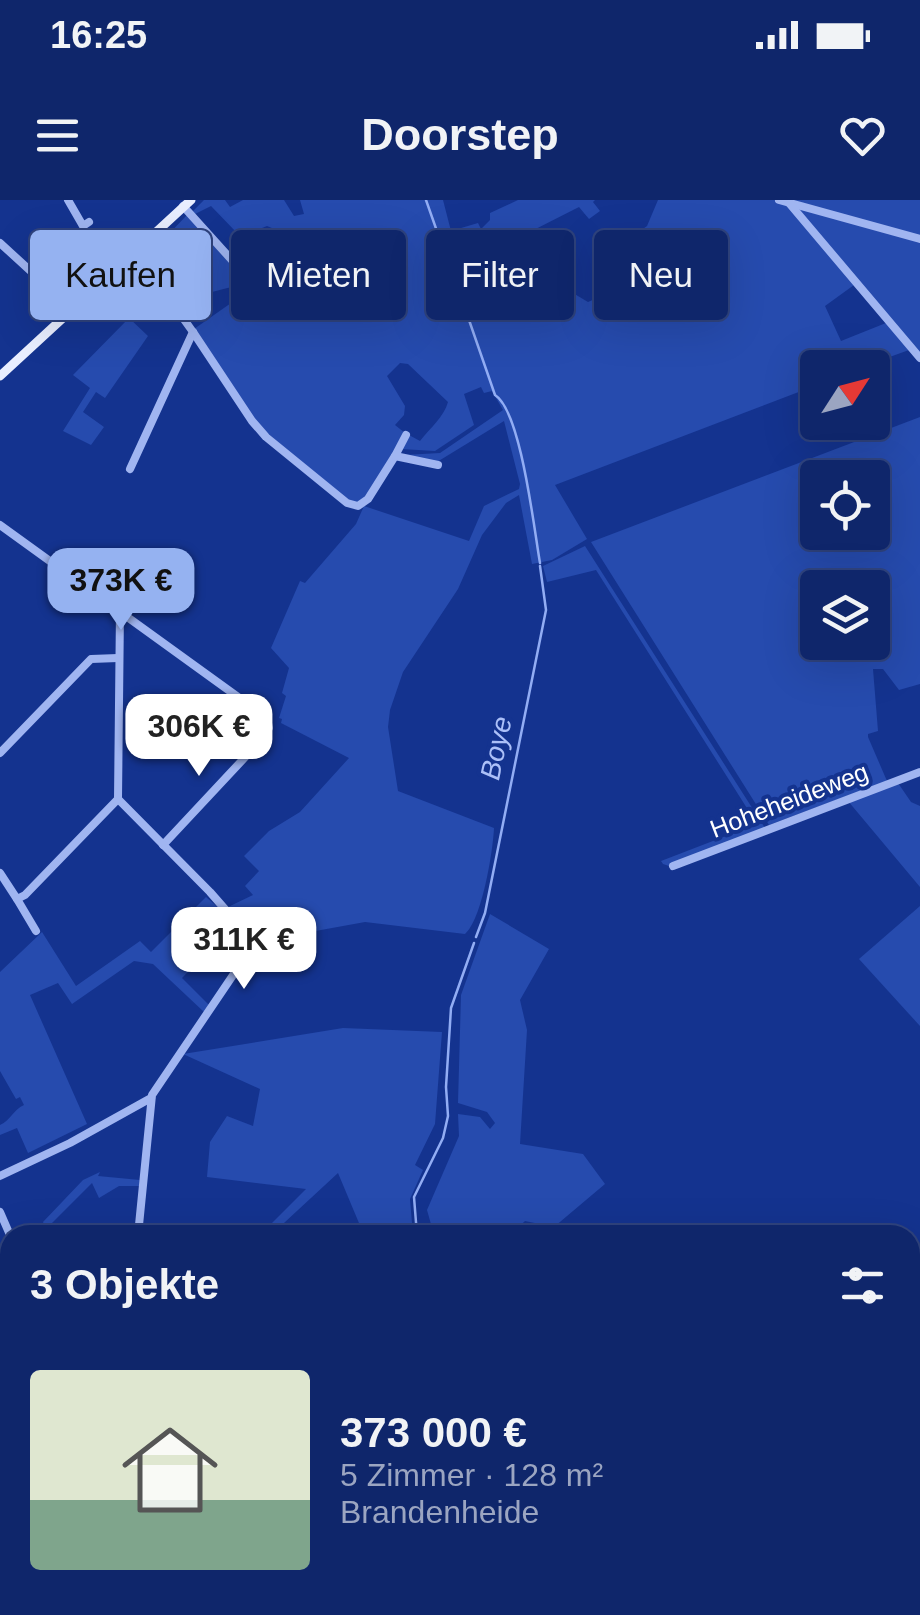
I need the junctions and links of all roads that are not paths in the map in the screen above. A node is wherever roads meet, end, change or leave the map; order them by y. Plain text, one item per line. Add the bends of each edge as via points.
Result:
1 (68, 200) edge
2 (784, 201) edge
3 (187, 203) edge
4 (89, 222) dead end
5 (157, 230) edge
6 (920, 239) edge
7 (0, 243) edge
8 (231, 258) edge
9 (30, 270) edge
10 (60, 320) edge
11 (185, 320) edge
12 (194, 332) junction
13 (920, 358) edge
14 (0, 376) edge
15 (406, 435) dead end
16 (395, 456) junction
17 (438, 465) dead end
18 (130, 469) dead end
19 (0, 525) edge
20 (120, 610) junction
21 (118, 658) junction
22 (0, 753) edge
23 (920, 772) edge
24 (118, 800) junction
25 (163, 846) junction
26 (672, 866) dead end
27 (0, 873) edge
28 (17, 899) junction
29 (36, 931) dead end
30 (151, 1098) junction
31 (0, 1176) edge
32 (139, 1225) edge

1 - 4 street via 83,226
2 - 6 street
2 - 13 street
3 - 5 main road
3 - 8 street
7 - 9 street
10 - 14 main road
11 - 12 street
12 - 16 street via 266,438 347,503 358,506 368,499
12 - 18 street
15 - 16 street
16 - 17 street
19 - 20 street
20 - 21 street
20 - 25 street via 262,712 269,726
21 - 22 street via 91,659
21 - 24 street
23 - 26 street, Hoheheideweg
24 - 25 street
24 - 28 street
25 - 30 street via 252,940
27 - 28 street
28 - 29 street
30 - 31 street
30 - 32 street

